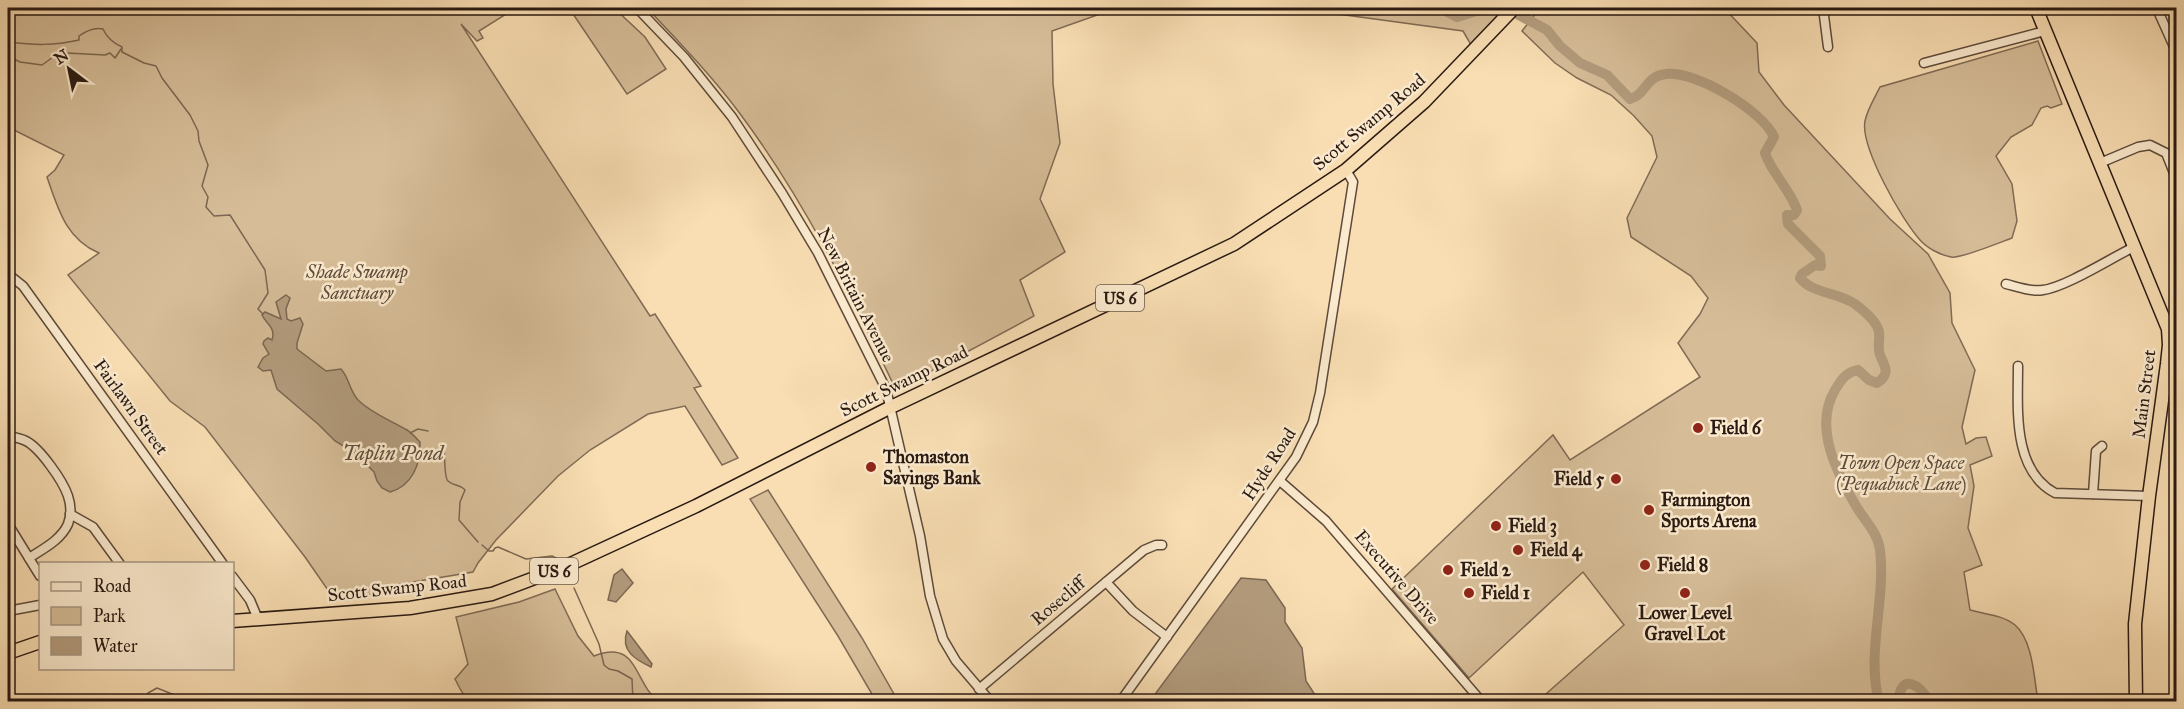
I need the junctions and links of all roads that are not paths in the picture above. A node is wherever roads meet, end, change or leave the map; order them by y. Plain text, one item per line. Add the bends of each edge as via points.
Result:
1 (637, 8) edge
2 (1514, 8) edge
3 (1823, 8) edge
4 (2036, 8) edge
5 (2158, 11) dead end
6 (2045, 31) junction
7 (1828, 46) dead end
8 (2176, 51) edge
9 (1924, 63) dead end
10 (2174, 160) edge
11 (2100, 163) junction
12 (1346, 170) junction
13 (2176, 178) edge
14 (2134, 247) junction
15 (8, 274) edge
16 (2006, 284) dead end
17 (2018, 366) dead end
18 (891, 406) junction
19 (8, 436) edge
20 (2102, 446) dead end
21 (1280, 481) junction
22 (2092, 494) junction
23 (2149, 496) junction
24 (70, 514) junction
25 (8, 524) edge
26 (1162, 545) dead end
27 (29, 558) junction
28 (119, 562) edge
29 (223, 562) edge
30 (39, 574) edge
31 (234, 579) edge
32 (1106, 582) junction
33 (39, 604) edge
34 (8, 611) edge
35 (258, 619) junction
36 (234, 621) edge
37 (1167, 637) junction
38 (39, 642) edge
39 (8, 653) edge
40 (979, 688) junction
41 (990, 702) edge
42 (1120, 702) edge
43 (1482, 702) edge
44 (2136, 702) edge

1 - 18 street, New Britain Avenue via 700,76 782,193 818,253
2 - 12 highway, Scott Swamp Road / US 6 via 1424,102
3 - 7 street
4 - 6 highway, Main Street
5 - 8 street
6 - 9 street
6 - 11 highway, Main Street
10 - 11 street via 2150,144
10 - 13 street
11 - 14 highway, Main Street
12 - 18 highway, Scott Swamp Road / US 6 via 1234,244
12 - 21 street, Hyde Road via 1353,182 1320,393 1305,440
14 - 16 street via 2043,290
14 - 23 highway, Main Street via 2164,316 2169,345
15 - 29 street, Fairlawn Street via 23,286
17 - 22 street via 2018,421 2033,476 2055,493
18 - 35 highway, Scott Swamp Road / US 6 via 633,536 492,594 410,608
18 - 40 street, New Britain Avenue via 931,602 951,654
19 - 24 street via 26,441 38,450 64,486
20 - 22 street via 2096,451
21 - 37 street, Hyde Road
21 - 43 street, Executive Drive via 1326,521
22 - 23 street
23 - 44 highway, Main Street via 2135,624
24 - 27 street via 59,536
24 - 28 street via 93,527
25 - 27 street
26 - 32 street, Rosecliff via 1144,550
27 - 30 street
31 - 35 street
32 - 37 street via 1133,611
32 - 40 street, Rosecliff
33 - 34 street
35 - 36 highway, Scott Swamp Road / US 6
37 - 42 street, Hyde Road
38 - 39 highway
40 - 41 street, New Britain Avenue

